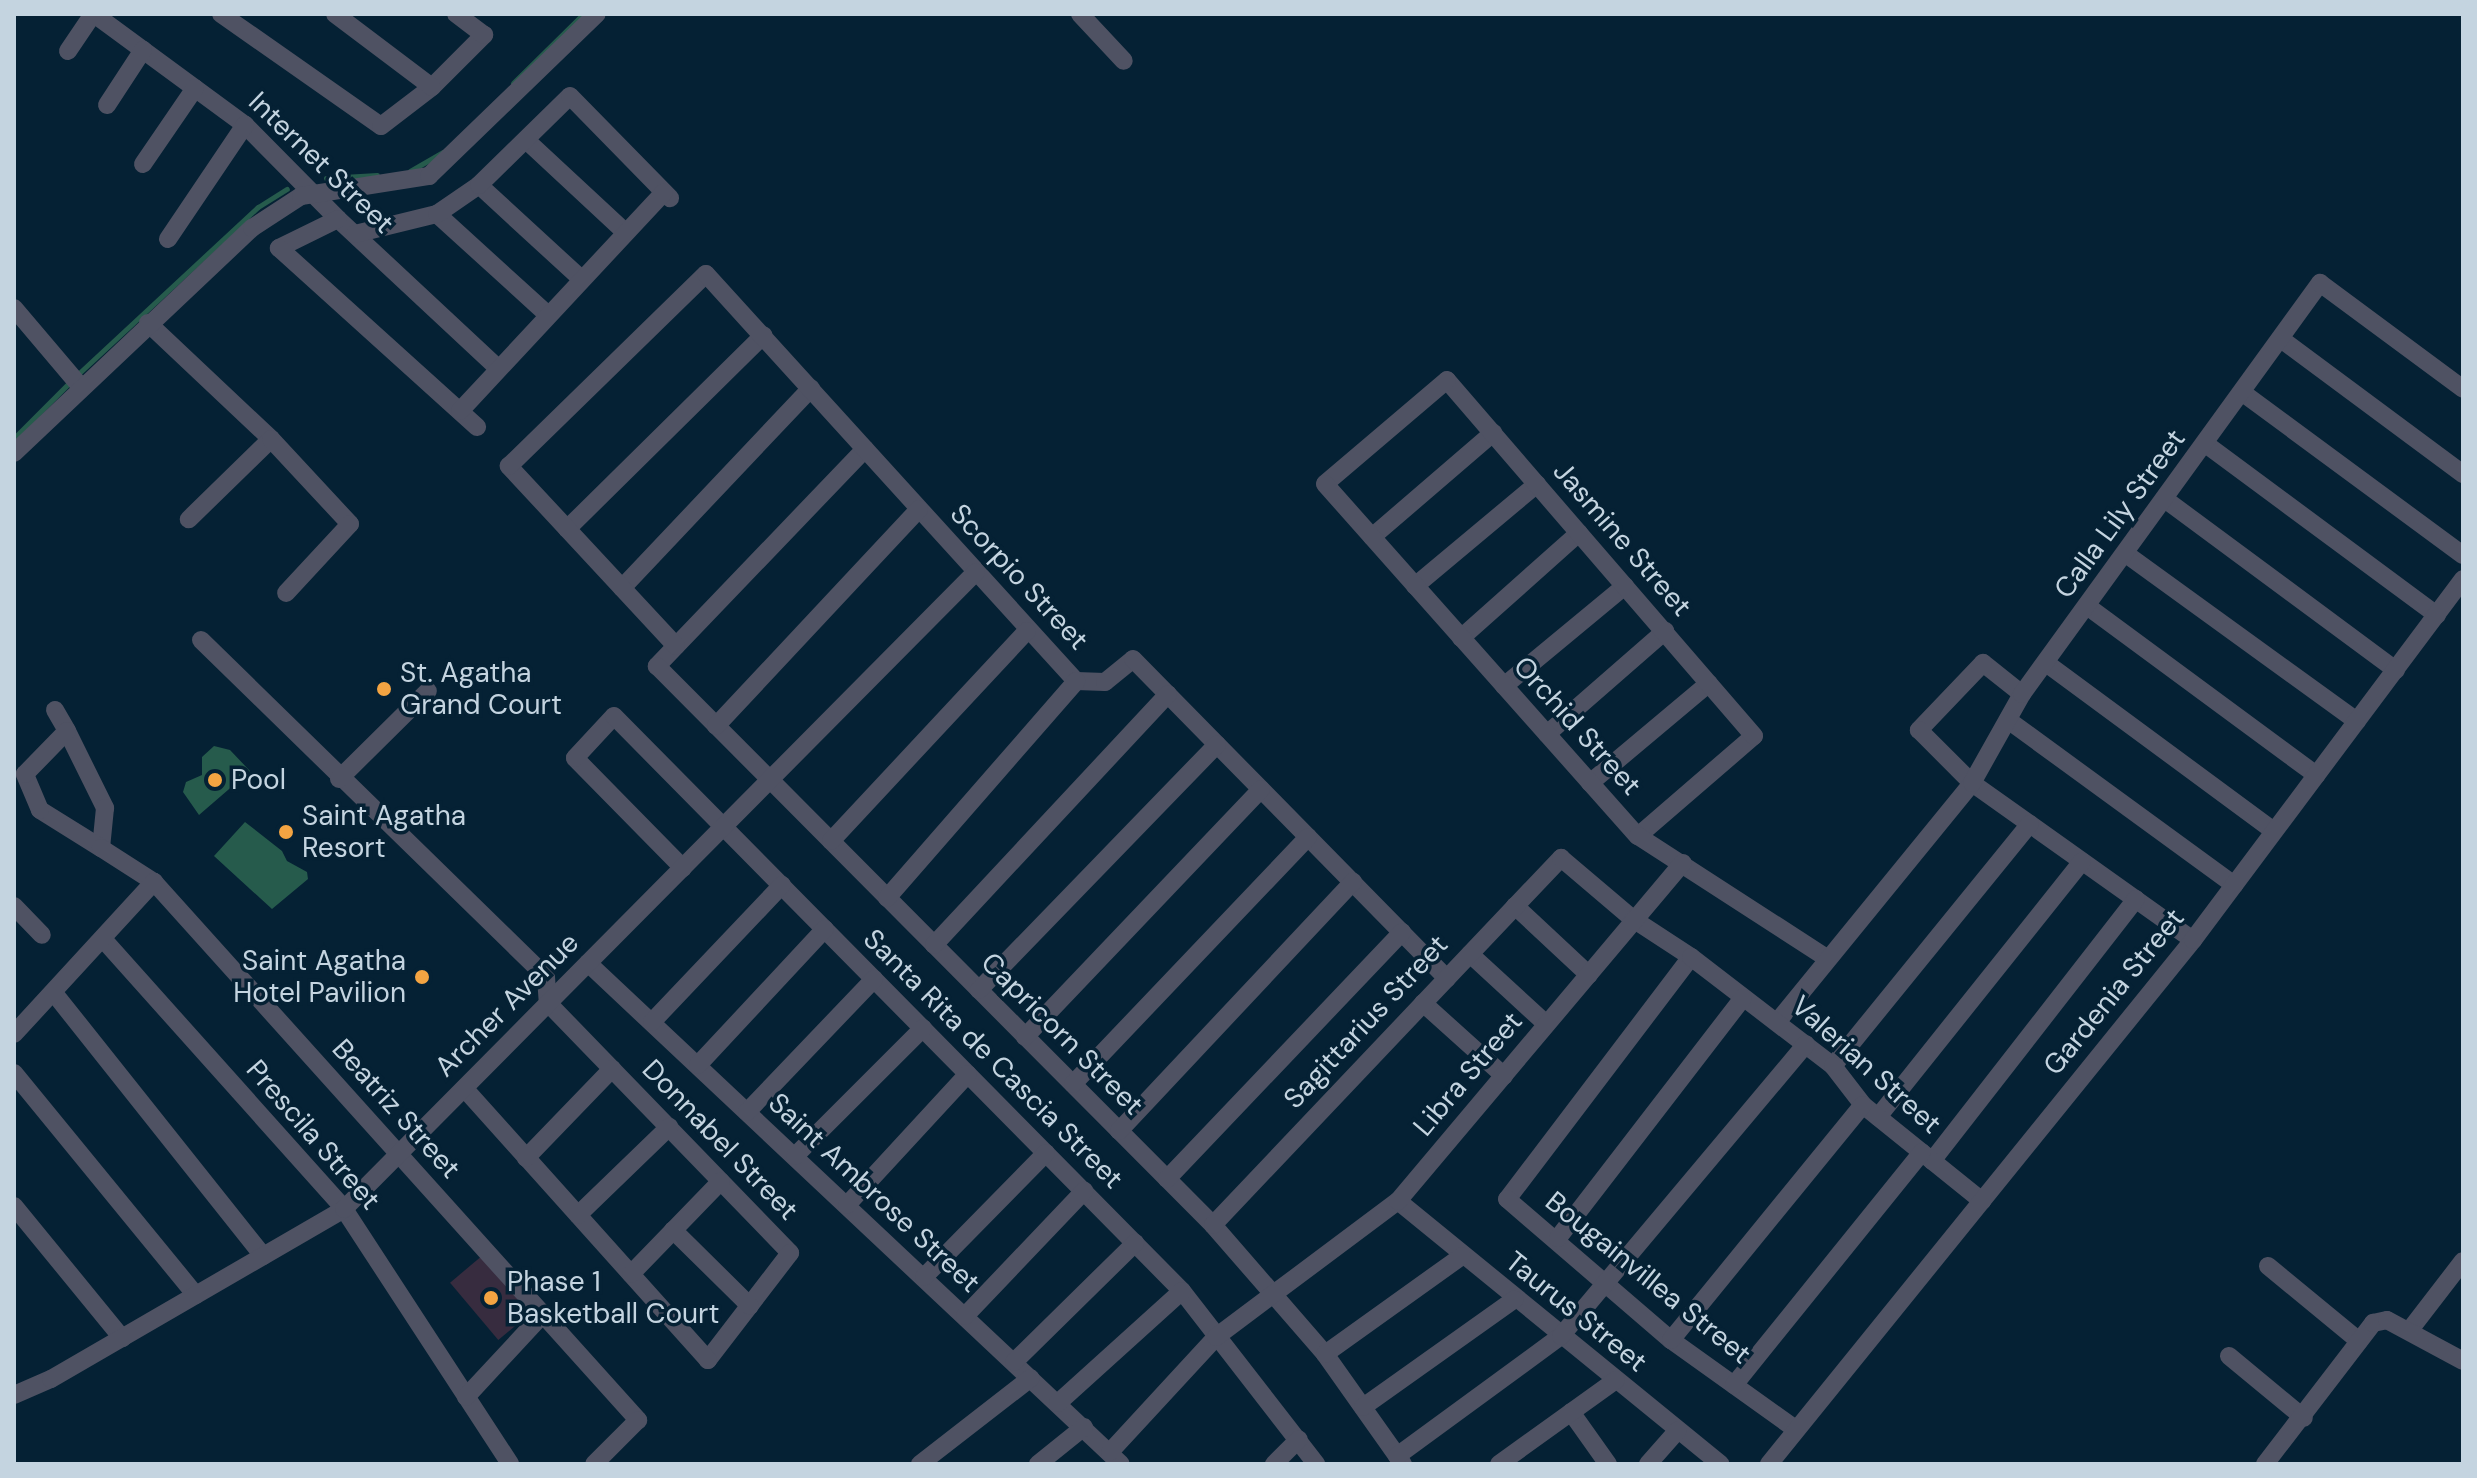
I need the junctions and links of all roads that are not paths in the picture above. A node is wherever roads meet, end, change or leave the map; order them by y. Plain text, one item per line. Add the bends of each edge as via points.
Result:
1 (93, 14) edge
2 (221, 14) edge
3 (335, 14) edge
4 (456, 14) edge
5 (597, 14) edge
6 (1080, 14) edge
7 (143, 50) junction
8 (68, 51) dead end
9 (1124, 61) dead end
10 (432, 87) junction
11 (195, 88) junction
12 (107, 105) dead end
13 (245, 125) junction
14 (526, 140) junction
15 (143, 164) dead end
16 (479, 185) junction
17 (316, 195) junction
18 (437, 214) junction
19 (338, 219) junction
20 (625, 232) junction
21 (355, 234) junction
22 (168, 239) dead end
23 (580, 278) junction
24 (14, 308) edge
25 (547, 314) junction
26 (148, 323) junction
27 (764, 335) junction
28 (2281, 339) junction
29 (498, 368) junction
30 (76, 381) junction
31 (811, 388) junction
32 (2463, 389) edge
33 (2243, 393) junction
34 (460, 411) junction
35 (477, 427) dead end
36 (1493, 433) junction
37 (271, 439) junction
38 (2207, 445) junction
39 (865, 449) junction
40 (14, 453) edge
41 (2463, 474) edge
42 (1325, 484) joint
43 (1537, 484) junction
44 (2166, 500) junction
45 (919, 509) junction
46 (189, 519) dead end
47 (567, 529) junction
48 (1579, 533) junction
49 (1372, 537) junction
50 (2126, 554) junction
51 (2463, 555) edge
52 (976, 572) junction
53 (2463, 579) edge
54 (1415, 586) junction
55 (1625, 586) junction
56 (622, 588) junction
57 (286, 593) dead end
58 (2087, 606) junction
59 (2437, 615) junction
60 (1027, 631) junction
61 (1665, 631) junction
62 (1461, 638) junction
63 (201, 640) dead end
64 (676, 646) junction
65 (2046, 663) junction
66 (2396, 670) junction
67 (1076, 681) junction
68 (1709, 683) junction
69 (1504, 686) junction
70 (428, 691) dead end
71 (1168, 694) junction
72 (2022, 694) junction
73 (55, 710) dead end
74 (2008, 720) junction
75 (2357, 721) junction
76 (716, 726) junction
77 (67, 731) junction
78 (1547, 734) junction
79 (1217, 744) junction
80 (2316, 775) junction
81 (339, 779) junction
82 (770, 780) junction
83 (1590, 783) junction
84 (1972, 783) junction
85 (1261, 789) junction
86 (2030, 824) junction
87 (724, 826) junction
88 (2274, 831) junction
89 (1638, 836) junction
90 (1308, 837) junction
91 (831, 841) junction
92 (101, 848) junction
93 (1561, 858) joint
94 (2082, 861) junction
95 (1683, 863) junction
96 (683, 868) junction
97 (154, 882) junction
98 (1353, 882) junction
99 (782, 885) junction
100 (2234, 885) junction
101 (887, 898) junction
102 (2136, 899) junction
103 (1515, 906) junction
104 (20, 912) edge
105 (1633, 919) junction
106 (825, 929) junction
107 (1402, 932) junction
108 (14, 934) edge
109 (42, 935) dead end
110 (103, 939) junction
111 (2193, 940) junction
112 (934, 945) junction
113 (1470, 954) junction
114 (1691, 957) junction
115 (1828, 959) junction
116 (588, 963) junction
117 (1589, 975) junction
118 (1447, 978) junction
119 (874, 979) junction
120 (979, 990) junction
121 (54, 993) junction
122 (1743, 998) junction
123 (548, 1003) junction
124 (1423, 1003) junction
125 (1778, 1021) junction
126 (652, 1022) junction
127 (1546, 1024) junction
128 (923, 1028) junction
129 (14, 1034) edge
130 (1025, 1037) junction
131 (1806, 1044) junction
132 (698, 1065) junction
133 (1833, 1066) junction
134 (612, 1069) junction
135 (14, 1073) edge
136 (968, 1074) junction
137 (1504, 1076) junction
138 (1073, 1084) junction
139 (464, 1088) junction
140 (1863, 1105) junction
141 (747, 1112) junction
142 (1878, 1117) junction
143 (669, 1127) junction
144 (1119, 1131) junction
145 (1046, 1153) junction
146 (399, 1154) junction
147 (795, 1156) junction
148 (1927, 1156) junction
149 (526, 1158) junction
150 (1167, 1179) junction
151 (721, 1181) junction
152 (1084, 1191) junction
153 (1398, 1201) junction
154 (1982, 1201) junction
155 (847, 1205) junction
156 (14, 1206) edge
157 (344, 1209) junction
158 (578, 1215) junction
159 (1213, 1225) junction
160 (673, 1230) junction
161 (1558, 1238) junction
162 (1135, 1243) junction
163 (263, 1256) junction
164 (1462, 1256) junction
165 (2463, 1261) edge
166 (2268, 1266) dead end
167 (631, 1274) junction
168 (924, 1277) junction
169 (1609, 1285) junction
170 (1182, 1291) junction
171 (196, 1295) junction
172 (1272, 1295) junction
173 (1515, 1299) junction
174 (750, 1306) junction
175 (543, 1314) junction
176 (965, 1316) junction
177 (2409, 1331) junction
178 (1561, 1336) junction
179 (1216, 1337) junction
180 (122, 1338) junction
181 (1671, 1340) junction
182 (2359, 1341) junction
183 (1325, 1354) junction
184 (2229, 1356) dead end
185 (2463, 1361) edge
186 (1014, 1362) junction
187 (1031, 1378) junction
188 (1616, 1380) junction
189 (1734, 1385) junction
190 (14, 1395) edge
191 (466, 1397) junction
192 (1058, 1403) junction
193 (1363, 1407) junction
194 (1571, 1412) junction
195 (2304, 1418) junction
196 (1084, 1427) junction
197 (1794, 1428) junction
198 (1678, 1430) junction
199 (1299, 1439) junction
200 (1116, 1458) edge
201 (1400, 1460) edge
202 (1511, 1460) edge
203 (510, 1464) edge
204 (594, 1464) edge
205 (920, 1464) edge
206 (1038, 1464) edge
207 (1274, 1464) edge
208 (1316, 1464) edge
209 (1608, 1464) edge
210 (1648, 1464) edge
211 (1720, 1464) edge
212 (1769, 1464) edge
213 (2265, 1464) edge

1 - 7 street, Internet Street
1 - 8 street
2 - 10 street via 381,126
3 - 10 street
4 - 10 street via 484,35
5 - 17 street via 429,176
6 - 9 street
7 - 11 street, Internet Street
7 - 12 street
11 - 13 street, Internet Street
11 - 15 street
13 - 17 street, Internet Street
13 - 22 street
14 - 16 street
14 - 20 street
14 - 20 street via 570,96 667,195
16 - 18 street
16 - 23 street
17 - 19 street, Internet Street
17 - 26 street via 301,196 261,221
18 - 21 street
18 - 25 street
19 - 21 street, Internet Street
19 - 34 street via 279,248
20 - 23 street
21 - 29 street, Internet Street
23 - 25 street
24 - 30 street
25 - 29 street
26 - 30 street
26 - 37 street
27 - 31 street, Scorpio Street
27 - 47 street
27 - 47 street, Scorpio Street via 706,274 509,466
28 - 32 street, Calla Lily Street via 2320,283
28 - 33 street, Calla Lily Street
28 - 41 street
29 - 34 street
30 - 40 street
31 - 39 street, Scorpio Street
31 - 56 street
33 - 38 street, Calla Lily Street
33 - 51 street
34 - 35 street
36 - 42 street, Jasmine Street via 1447,380
36 - 43 street, Jasmine Street
36 - 49 street
37 - 46 street
37 - 57 street via 350,524
38 - 44 street, Calla Lily Street
38 - 59 street
39 - 45 street, Scorpio Street
39 - 64 street
42 - 49 street, Orchid Street
43 - 48 street, Jasmine Street
43 - 54 street
44 - 50 street, Calla Lily Street
44 - 66 street
45 - 52 street, Scorpio Street
45 - 76 street
47 - 56 street
48 - 55 street, Jasmine Street
48 - 62 street
49 - 54 street, Orchid Street
50 - 58 street, Calla Lily Street
50 - 75 street
52 - 60 street, Scorpio Street
52 - 82 street, Archer Avenue
53 - 59 street, Gardenia Street
54 - 62 street, Orchid Street
55 - 61 street, Jasmine Street
55 - 69 street
56 - 64 street
58 - 65 street, Calla Lily Street
58 - 80 street
59 - 66 street, Gardenia Street
60 - 67 street, Scorpio Street
60 - 91 street
61 - 68 street, Jasmine Street
61 - 78 street
62 - 69 street, Orchid Street
63 - 81 street
64 - 76 street, Capricorn Street via 657,666
65 - 72 street, Calla Lily Street
65 - 88 street
66 - 75 street, Gardenia Street
67 - 71 street, Scorpio Street via 1105,682 1133,659
67 - 101 street
68 - 83 street
68 - 89 street, Jasmine Street via 1754,736
69 - 78 street, Orchid Street
70 - 81 street
71 - 79 street, Scorpio Street
71 - 112 street
72 - 74 street, Calla Lily Street
72 - 84 street via 1983,663 1919,730
73 - 77 street
74 - 84 street, Calla Lily Street
74 - 100 street
75 - 80 street, Gardenia Street
76 - 82 street, Capricorn Street
77 - 92 street via 105,808
77 - 92 street, Beatriz Street via 25,774 40,810
78 - 83 street, Orchid Street
79 - 85 street, Scorpio Street
79 - 120 street
80 - 88 street, Gardenia Street
81 - 123 street via 546,977
82 - 87 street, Archer Avenue
82 - 91 street, Capricorn Street
83 - 89 street, Orchid Street
84 - 86 street
84 - 115 street, Calla Lily Street
85 - 90 street, Scorpio Street
85 - 130 street
86 - 94 street
86 - 133 street
87 - 96 street, Archer Avenue
87 - 96 street, Santa Rita de Cascia Street via 614,716 575,758
87 - 99 street, Santa Rita de Cascia Street
88 - 100 street, Gardenia Street
89 - 95 street, Orchid Street
90 - 98 street, Scorpio Street
90 - 138 street
91 - 101 street, Capricorn Street
92 - 97 street, Beatriz Street
93 - 103 street, Sagittarius Street
93 - 105 street, Valerian Street
94 - 102 street
94 - 142 street
95 - 105 street, Libra Street
95 - 115 street, Orchid Street
96 - 116 street, Archer Avenue
97 - 110 street
97 - 146 street, Beatriz Street
98 - 107 street, Scorpio Street
98 - 144 street
99 - 106 street, Santa Rita de Cascia Street
99 - 126 street
100 - 111 street, Gardenia Street
101 - 112 street, Capricorn Street
102 - 111 street
102 - 148 street
103 - 113 street, Sagittarius Street
103 - 117 street
104 - 108 street
104 - 109 street
105 - 114 street, Valerian Street
105 - 117 street, Libra Street
106 - 119 street, Santa Rita de Cascia Street
106 - 132 street
107 - 118 street, Scorpio Street
107 - 150 street
110 - 121 street
110 - 157 street, Prescila Street
111 - 154 street, Gardenia Street
112 - 120 street, Capricorn Street
113 - 118 street, Sagittarius Street
113 - 127 street
114 - 122 street, Valerian Street
114 - 161 street, Bougainvillea Street via 1507,1199
115 - 125 street, Calla Lily Street
116 - 123 street, Archer Avenue
116 - 126 street, Saint Ambrose Street
117 - 127 street, Libra Street
118 - 124 street, Sagittarius Street
119 - 128 street, Santa Rita de Cascia Street
119 - 141 street
120 - 130 street, Capricorn Street
121 - 129 street
121 - 163 street
122 - 125 street, Valerian Street
122 - 161 street
123 - 134 street, Donnabel Street
123 - 139 street, Archer Avenue
124 - 137 street
124 - 159 street, Sagittarius Street
125 - 131 street, Valerian Street
126 - 132 street, Saint Ambrose Street
127 - 137 street, Libra Street
128 - 136 street, Santa Rita de Cascia Street
128 - 147 street
130 - 138 street, Capricorn Street
131 - 133 street, Valerian Street
131 - 169 street
132 - 141 street, Saint Ambrose Street
133 - 140 street, Valerian Street
134 - 143 street, Donnabel Street
134 - 149 street
135 - 171 street
136 - 145 street, Santa Rita de Cascia Street
136 - 155 street
137 - 153 street, Libra Street
138 - 144 street, Capricorn Street
139 - 146 street, Archer Avenue
139 - 149 street
140 - 142 street, Valerian Street
140 - 181 street
141 - 147 street, Saint Ambrose Street
142 - 148 street, Valerian Street
143 - 151 street, Donnabel Street
143 - 158 street
144 - 150 street, Capricorn Street
145 - 152 street, Santa Rita de Cascia Street
145 - 168 street
146 - 157 street, Archer Avenue
146 - 175 street, Beatriz Street
147 - 155 street, Saint Ambrose Street
148 - 154 street, Valerian Street
148 - 189 street
149 - 158 street
150 - 159 street, Capricorn Street
151 - 160 street
151 - 174 street, Donnabel Street via 790,1253
152 - 162 street, Santa Rita de Cascia Street
152 - 176 street
153 - 164 street, Taurus Street
153 - 172 street, Libra Street
154 - 197 street, Gardenia Street
155 - 168 street, Saint Ambrose Street
156 - 180 street
157 - 163 street, Archer Avenue
157 - 191 street, Prescila Street
158 - 167 street
159 - 172 street, Capricorn Street
160 - 167 street
160 - 174 street
161 - 169 street, Bougainvillea Street
162 - 170 street, Santa Rita de Cascia Street
162 - 186 street
163 - 171 street, Archer Avenue
164 - 173 street, Taurus Street
164 - 183 street
165 - 177 street
166 - 182 street
167 - 174 street, Donnabel Street via 708,1360
168 - 176 street, Saint Ambrose Street
169 - 178 street
169 - 181 street, Bougainvillea Street
170 - 179 street, Santa Rita de Cascia Street
170 - 192 street
171 - 180 street, Archer Avenue
172 - 179 street, Libra Street
172 - 183 street, Capricorn Street
173 - 178 street, Taurus Street
173 - 193 street
175 - 191 street
175 - 204 street, Beatriz Street via 638,1420
176 - 186 street, Saint Ambrose Street
177 - 182 street via 2387,1320 2373,1323
177 - 185 street
178 - 188 street, Taurus Street
178 - 201 street
179 - 199 street, Santa Rita de Cascia Street
179 - 200 street, Libra Street
180 - 190 street, Archer Avenue
181 - 189 street, Bougainvillea Street
182 - 195 street
183 - 193 street, Capricorn Street
184 - 195 street
186 - 187 street, Saint Ambrose Street
187 - 192 street, Saint Ambrose Street
187 - 205 street
188 - 194 street
188 - 198 street, Taurus Street
189 - 197 street, Bougainvillea Street
191 - 203 street, Prescila Street
192 - 196 street, Saint Ambrose Street
193 - 201 street, Capricorn Street
194 - 202 street
194 - 209 street
195 - 213 street
196 - 200 street, Saint Ambrose Street
196 - 206 street
197 - 212 street
198 - 210 street
198 - 211 street, Taurus Street
199 - 207 street
199 - 208 street, Santa Rita de Cascia Street

